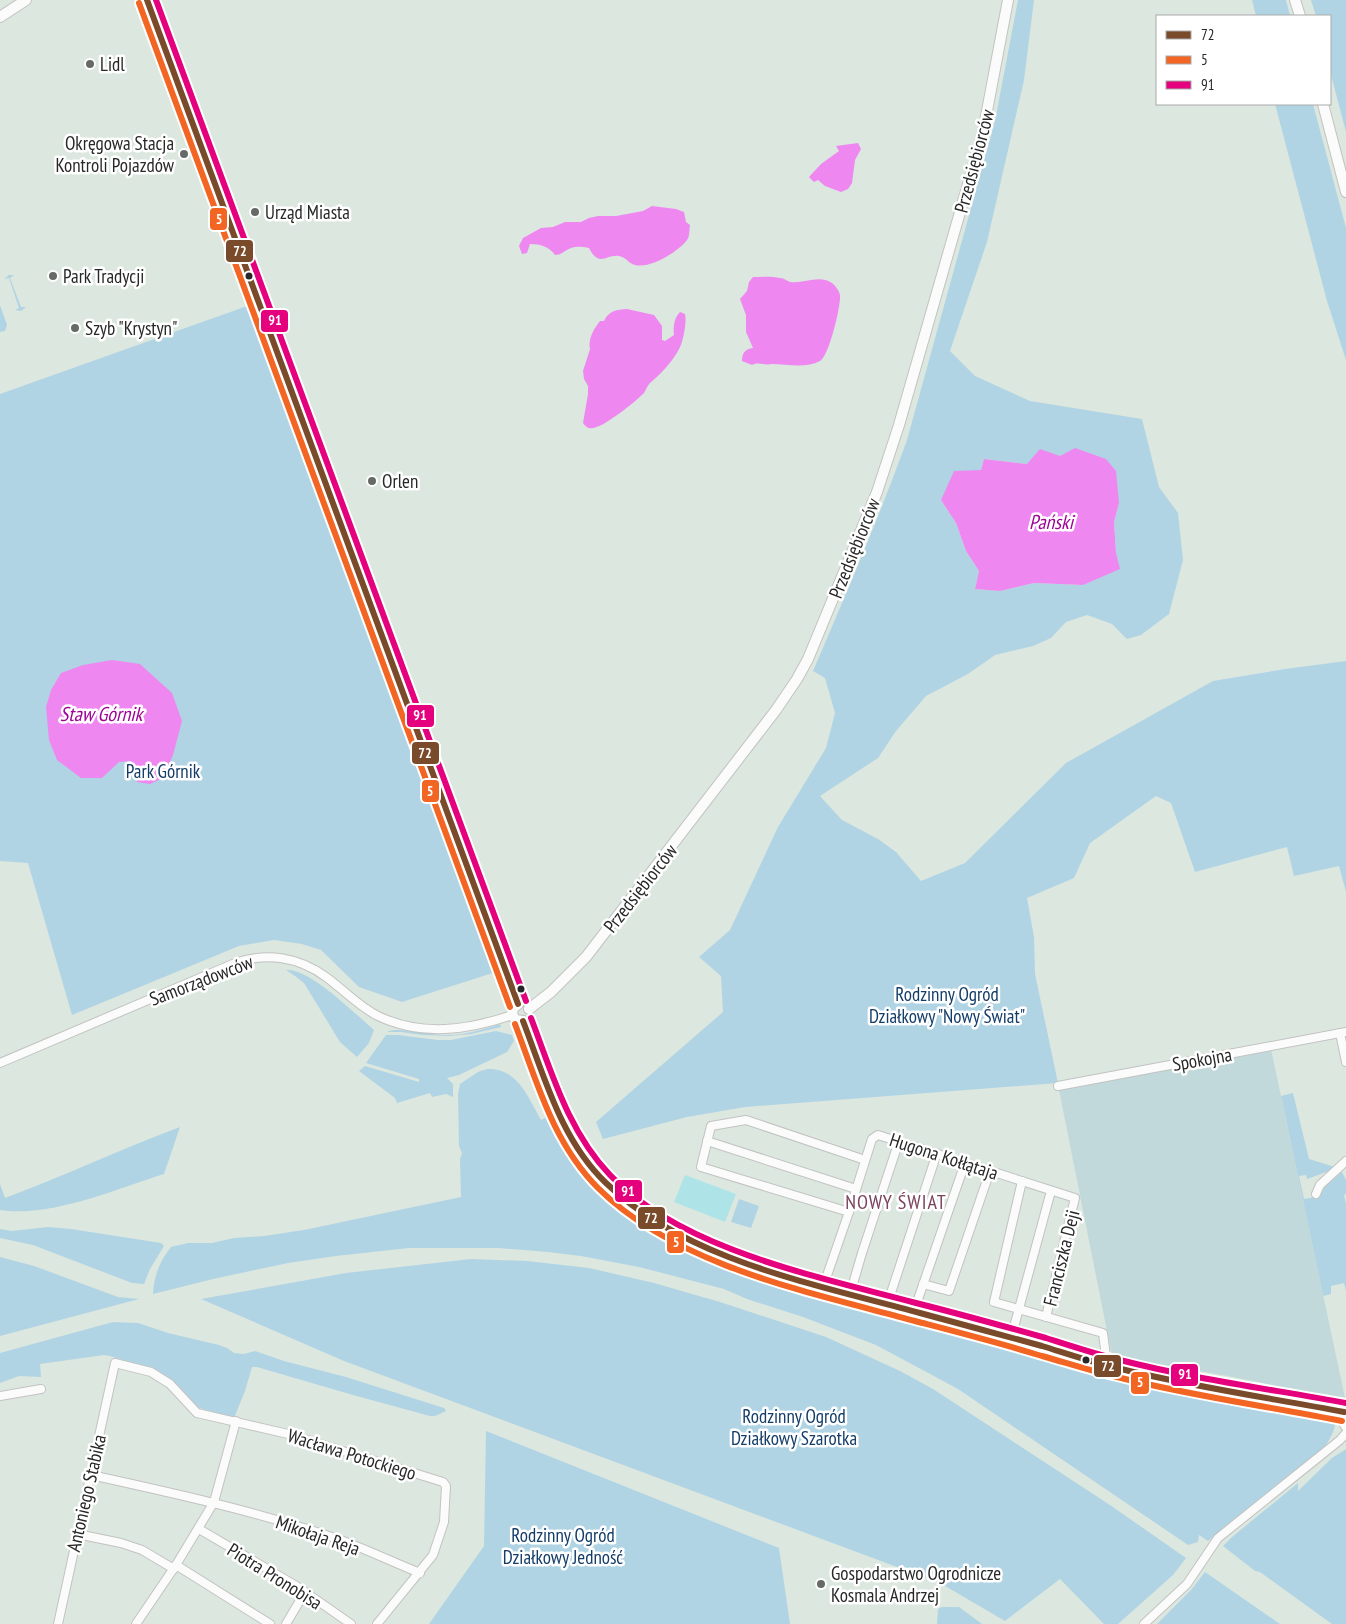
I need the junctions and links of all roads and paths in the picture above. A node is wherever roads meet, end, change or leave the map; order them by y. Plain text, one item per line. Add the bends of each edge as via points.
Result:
1 (26, 0) edge
2 (147, 0) edge
3 (1008, 0) edge
4 (1296, 0) edge
5 (1300, 15) edge
6 (0, 17) edge
7 (1323, 105) edge
8 (1346, 192) edge
9 (518, 1004) junction
10 (529, 1009) junction
11 (512, 1015) junction
12 (523, 1021) junction
13 (1343, 1032) edge
14 (1346, 1062) edge
15 (0, 1063) edge
16 (1058, 1086) dead end
17 (707, 1141) junction
18 (899, 1142) junction
19 (937, 1153) junction
20 (865, 1160) junction
21 (1346, 1161) edge
22 (965, 1163) junction
23 (990, 1171) junction
24 (1022, 1182) junction
25 (856, 1189) junction
26 (1050, 1191) junction
27 (1316, 1194) dead end
28 (849, 1212) junction
29 (923, 1284) junction
30 (823, 1287) junction
31 (850, 1294) junction
32 (887, 1305) junction
33 (1019, 1309) junction
34 (914, 1311) junction
35 (1046, 1317) junction
36 (1011, 1338) junction
37 (115, 1363) joint
38 (1104, 1366) junction
39 (41, 1390) dead end
40 (0, 1396) edge
41 (1345, 1411) edge
42 (236, 1421) junction
43 (1346, 1433) edge
44 (91, 1475) junction
45 (214, 1502) junction
46 (199, 1529) junction
47 (77, 1534) junction
48 (175, 1567) junction
49 (420, 1573) junction
50 (305, 1592) junction
51 (58, 1624) edge
52 (136, 1624) edge
53 (270, 1624) edge
54 (286, 1624) edge
55 (350, 1624) edge
56 (377, 1624) edge
57 (1144, 1624) edge

1 - 6 street
2 - 9 street
3 - 10 street, Przedsiębiorców via 981,140 897,434 877,492 808,659 776,710 591,950 567,978
4 - 5 street
7 - 8 street
9 - 10 street
9 - 11 street
10 - 12 street via 528,1017
11 - 12 street
11 - 15 street, Samorządowców via 458,1029 410,1027 371,1012 312,968 290,960 261,957 229,965
12 - 30 street via 570,1137 585,1161 608,1185 649,1217 697,1244 744,1263
13 - 14 street
13 - 16 street, Spokojna
17 - 20 street via 711,1126 746,1120
17 - 25 street
17 - 28 street via 701,1166
18 - 19 street, Hugona Kołłątaja
18 - 20 street, Hugona Kołłątaja via 874,1136
18 - 31 street
19 - 22 street, Hugona Kołłątaja
19 - 32 street
20 - 25 street, Hugona Kołłątaja
21 - 27 street via 1320,1185
22 - 23 street, Hugona Kołłątaja
22 - 29 street
23 - 24 street, Hugona Kołłątaja
23 - 29 street via 949,1291
24 - 26 street, Hugona Kołłątaja
24 - 33 street, Franciszka Deji via 994,1302
25 - 28 street, Hugona Kołłątaja
26 - 33 street, Franciszka Deji
26 - 35 street, Franciszka Deji via 1075,1198
28 - 30 street, Hugona Kołłątaja
29 - 34 street
30 - 31 street
31 - 32 street
32 - 34 street
33 - 35 street
33 - 36 street, Franciszka Deji
34 - 36 street
35 - 38 street via 1103,1333
36 - 38 street
37 - 42 street, Wacława Potockiego via 151,1372 170,1384 197,1413
37 - 44 street, Antoniego Stabika
38 - 41 street
39 - 40 street
41 - 43 street via 1342,1419
42 - 45 street
42 - 49 street, Wacława Potockiego via 443,1482 446,1486 444,1522 433,1555
43 - 57 street via 1218,1538 1181,1591
44 - 45 street, Mikołaja Reja
44 - 47 street, Antoniego Stabika
45 - 46 street
45 - 49 street, Mikołaja Reja via 337,1539
46 - 48 street
46 - 50 street, Piotra Pronobisa
47 - 48 street via 142,1550
47 - 51 street, Antoniego Stabika
48 - 52 street
48 - 53 street
49 - 56 street, Wacława Potockiego
50 - 54 street
50 - 55 street, Piotra Pronobisa

